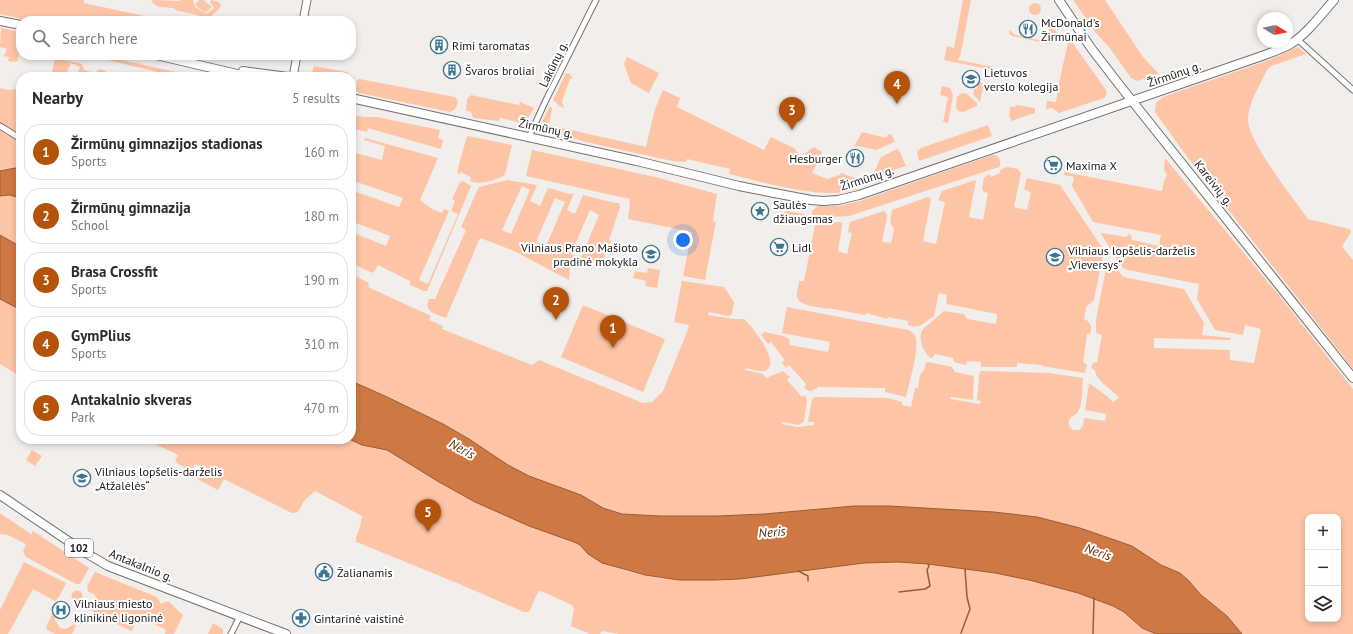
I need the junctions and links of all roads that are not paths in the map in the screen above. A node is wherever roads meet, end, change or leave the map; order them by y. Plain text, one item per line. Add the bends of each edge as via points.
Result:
1 (307, 0) edge
2 (596, 0) edge
3 (1059, 0) edge
4 (1334, 0) edge
5 (304, 16) edge
6 (0, 21) edge
7 (16, 24) edge
8 (1297, 39) junction
9 (180, 60) edge
10 (296, 60) edge
11 (213, 67) junction
12 (232, 72) edge
13 (250, 72) edge
14 (295, 72) edge
15 (1353, 90) edge
16 (356, 98) edge
17 (1134, 100) junction
18 (0, 126) edge
19 (16, 136) edge
20 (529, 137) junction
21 (1353, 378) edge
22 (0, 494) edge
23 (240, 616) junction
24 (231, 634) edge
25 (286, 634) edge

1 - 5 street
2 - 20 street, Lakūnų g.
3 - 17 main road, Kareivių g. via 1091,48
4 - 8 main road, Žirmūnų g.
6 - 7 main road
8 - 15 street
8 - 17 main road, Žirmūnų g. via 1259,57
9 - 11 main road
10 - 14 street
11 - 12 main road
11 - 13 main road
16 - 20 main road, Žirmūnų g.
17 - 20 main road, Žirmūnų g. via 848,198 830,200 811,200 739,186
17 - 21 main road, Kareivių g.
18 - 19 street
22 - 23 main road, Antakalnio g. / 102 via 108,566
23 - 24 street
23 - 25 main road, Antakalnio g. / 102

